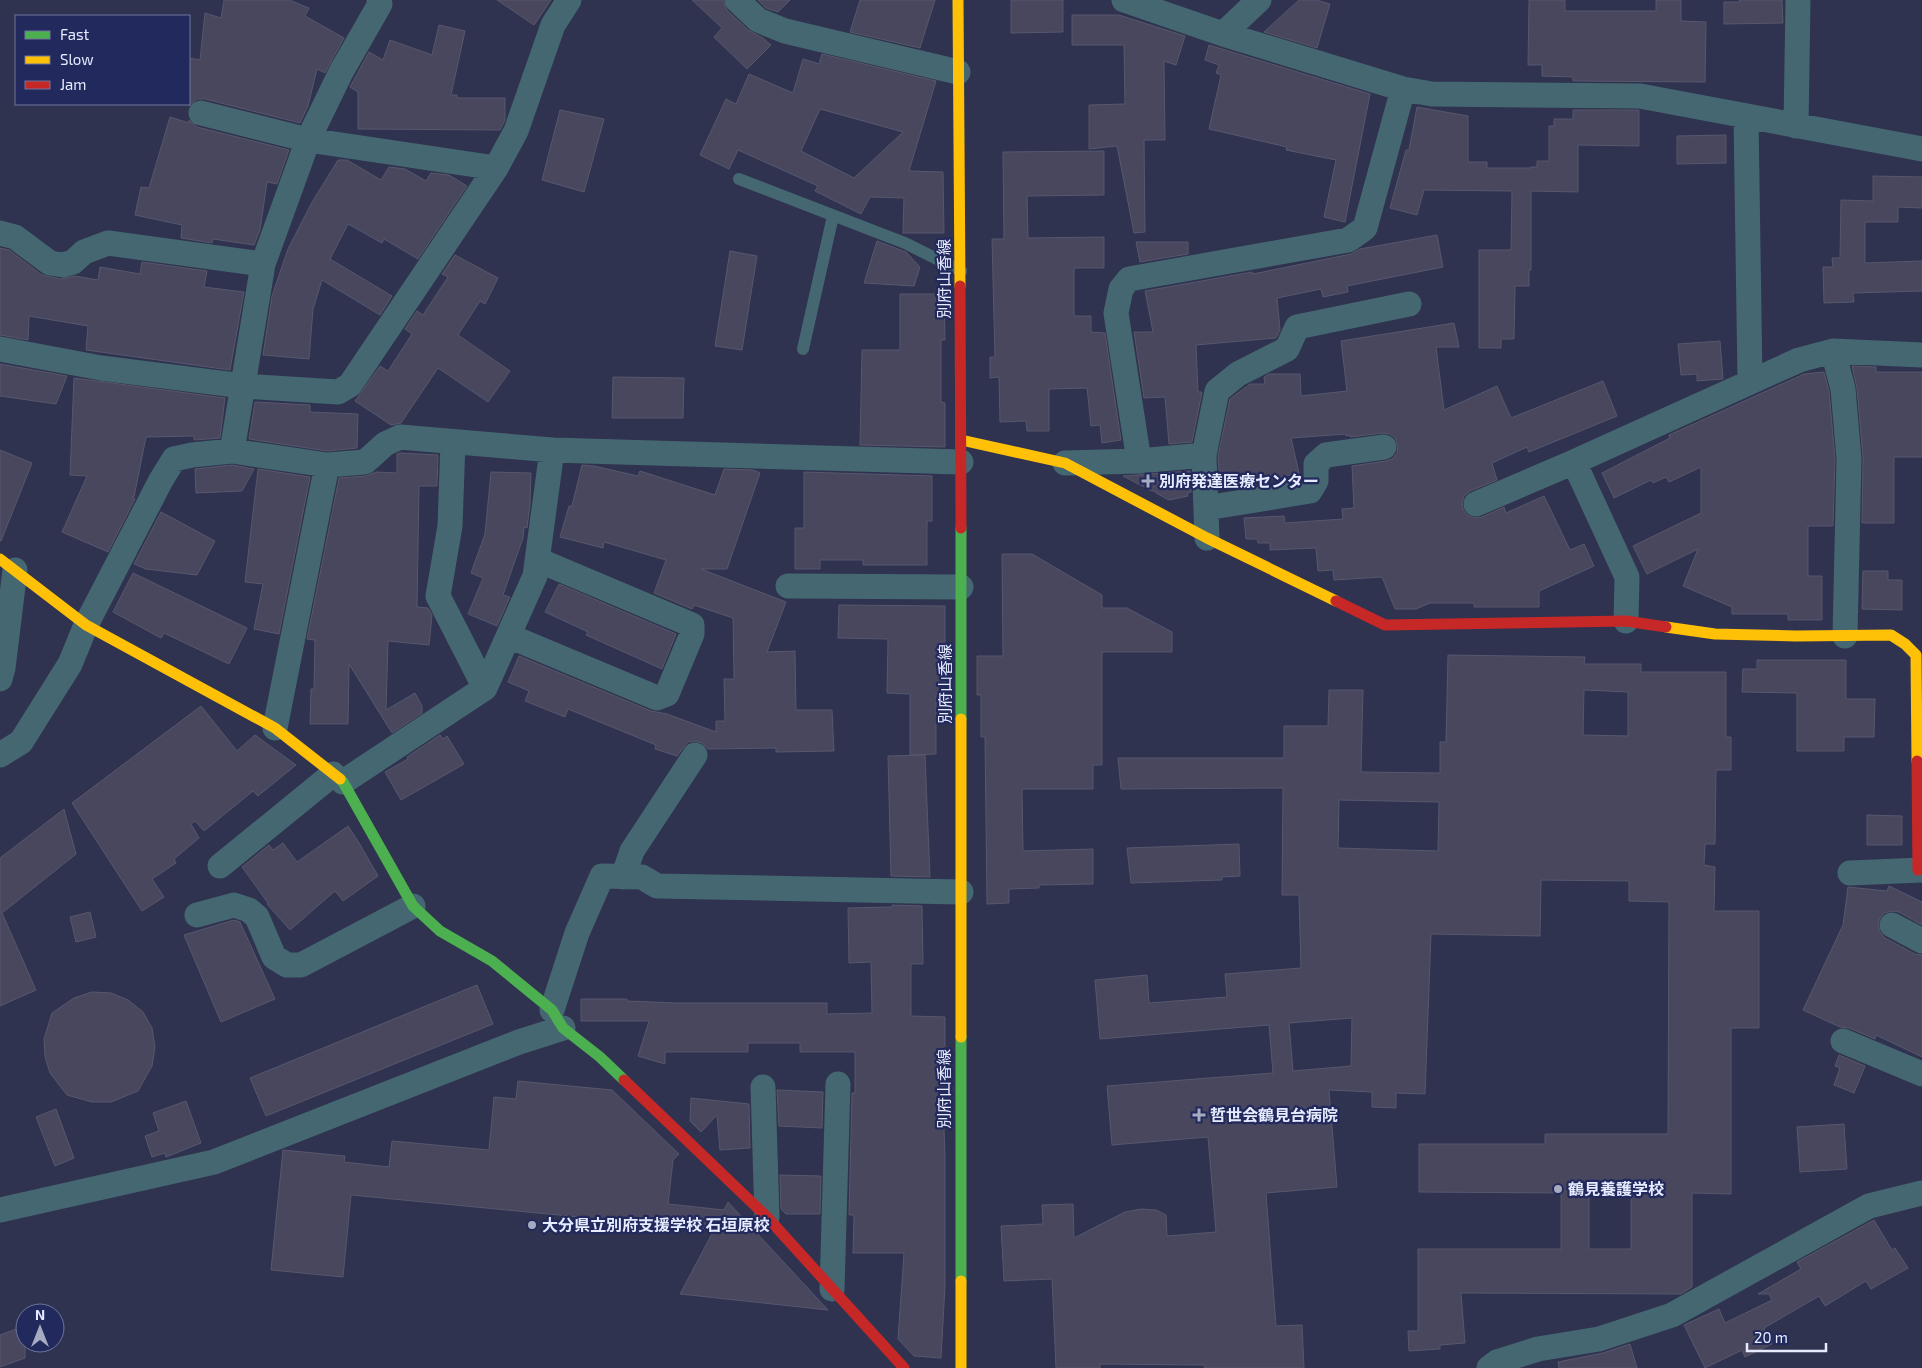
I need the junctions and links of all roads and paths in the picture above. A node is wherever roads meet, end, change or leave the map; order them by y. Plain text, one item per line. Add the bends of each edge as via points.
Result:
1 (379, 0) edge
2 (569, 0) edge
3 (737, 0) edge
4 (958, 0) edge
5 (1124, 0) edge
6 (1259, 0) edge
7 (1798, 0) edge
8 (1223, 34) junction
9 (958, 72) junction
10 (1403, 89) junction
11 (201, 113) dead end
12 (1746, 116) junction
13 (1796, 126) junction
14 (308, 140) junction
15 (1922, 149) edge
16 (496, 168) junction
17 (739, 179) dead end
18 (833, 216) junction
19 (0, 233) edge
20 (263, 264) junction
21 (961, 271) junction
22 (1409, 304) dead end
23 (0, 349) edge
24 (802, 349) dead end
25 (1832, 351) junction
26 (1922, 355) edge
27 (1750, 381) junction
28 (243, 386) junction
29 (453, 442) junction
30 (1384, 448) dead end
31 (552, 450) junction
32 (232, 451) junction
33 (961, 451) junction
34 (1204, 455) junction
35 (1139, 461) junction
36 (1574, 462) junction
37 (1064, 463) junction
38 (327, 465) junction
39 (1476, 504) dead end
40 (1206, 508) junction
41 (1207, 538) junction
42 (538, 560) junction
43 (8, 565) edge
44 (788, 586) dead end
45 (961, 587) junction
46 (1626, 621) junction
47 (86, 625) junction
48 (510, 636) junction
49 (1845, 636) junction
50 (0, 679) edge
51 (485, 688) junction
52 (275, 728) junction
53 (0, 755) edge
54 (695, 755) dead end
55 (338, 778) junction
56 (220, 866) dead end
57 (1920, 870) edge
58 (1850, 873) dead end
59 (623, 876) junction
60 (961, 892) junction
61 (413, 906) junction
62 (197, 915) dead end
63 (1892, 925) dead end
64 (1922, 941) edge
65 (558, 1019) junction
66 (1843, 1041) dead end
67 (1922, 1074) edge
68 (838, 1084) dead end
69 (763, 1087) dead end
70 (1922, 1193) edge
71 (0, 1210) edge
72 (767, 1217) junction
73 (832, 1289) junction
74 (904, 1368) edge
75 (961, 1368) edge
76 (1488, 1368) edge

1 - 14 street via 380,4 341,72
2 - 16 street via 553,25 516,131
3 - 9 street via 758,20 785,31
4 - 9 street, 別府山香線
5 - 8 street
6 - 8 street
7 - 13 street
8 - 10 street
9 - 21 street, 別府山香線
10 - 12 street via 1432,94 1640,96
10 - 35 street via 1365,228 1348,240 1129,279 1121,289 1116,313
11 - 14 street
12 - 13 street
12 - 27 street
13 - 15 street
14 - 16 street
14 - 20 street
16 - 28 street via 350,385 338,392
17 - 18 lane
18 - 21 lane via 905,243
18 - 24 lane
19 - 20 street via 15,237 50,263 63,265 108,243
20 - 28 street
21 - 33 street, 別府山香線
22 - 34 street via 1297,327 1287,349 1238,374 1217,391
23 - 28 street via 102,368
25 - 26 street
25 - 27 street via 1799,360
25 - 49 street via 1843,388 1849,459
27 - 36 street
28 - 32 street
29 - 31 street
29 - 38 street via 400,437 385,444 365,462
29 - 51 street via 450,526 438,596
30 - 40 street via 1326,455 1316,464 1316,481 1310,491
31 - 33 street
31 - 42 street
32 - 38 street
32 - 47 street via 174,459
33 - 37 street
33 - 45 street, 別府山香線
34 - 35 street
34 - 40 street
35 - 37 street
36 - 39 street
36 - 46 street via 1627,577
37 - 41 street
38 - 52 street
40 - 41 street
41 - 46 street via 1385,625
42 - 48 street via 535,576
42 - 48 street via 692,625 692,634 666,694 656,698
43 - 47 street
43 - 50 street
44 - 45 street
45 - 60 street, 別府山香線
46 - 49 street via 1715,634
47 - 52 street
47 - 53 street via 70,664 20,742
48 - 51 street
49 - 57 street via 1891,635 1916,655
51 - 55 street
52 - 55 street
54 - 59 street via 632,852
55 - 56 street
55 - 61 street
57 - 58 street
59 - 60 street via 642,877 656,886
59 - 65 street via 602,876 577,933
60 - 75 street, 別府山香線
61 - 62 street via 301,966 287,965 274,957 257,917 249,910 234,905
61 - 65 street via 440,931 492,961
63 - 64 street
65 - 71 street via 519,1042 214,1162
65 - 72 street
66 - 67 street
68 - 73 street
69 - 72 street
70 - 76 street via 1870,1206 1672,1315 1599,1339 1538,1349
72 - 73 street
73 - 74 street

